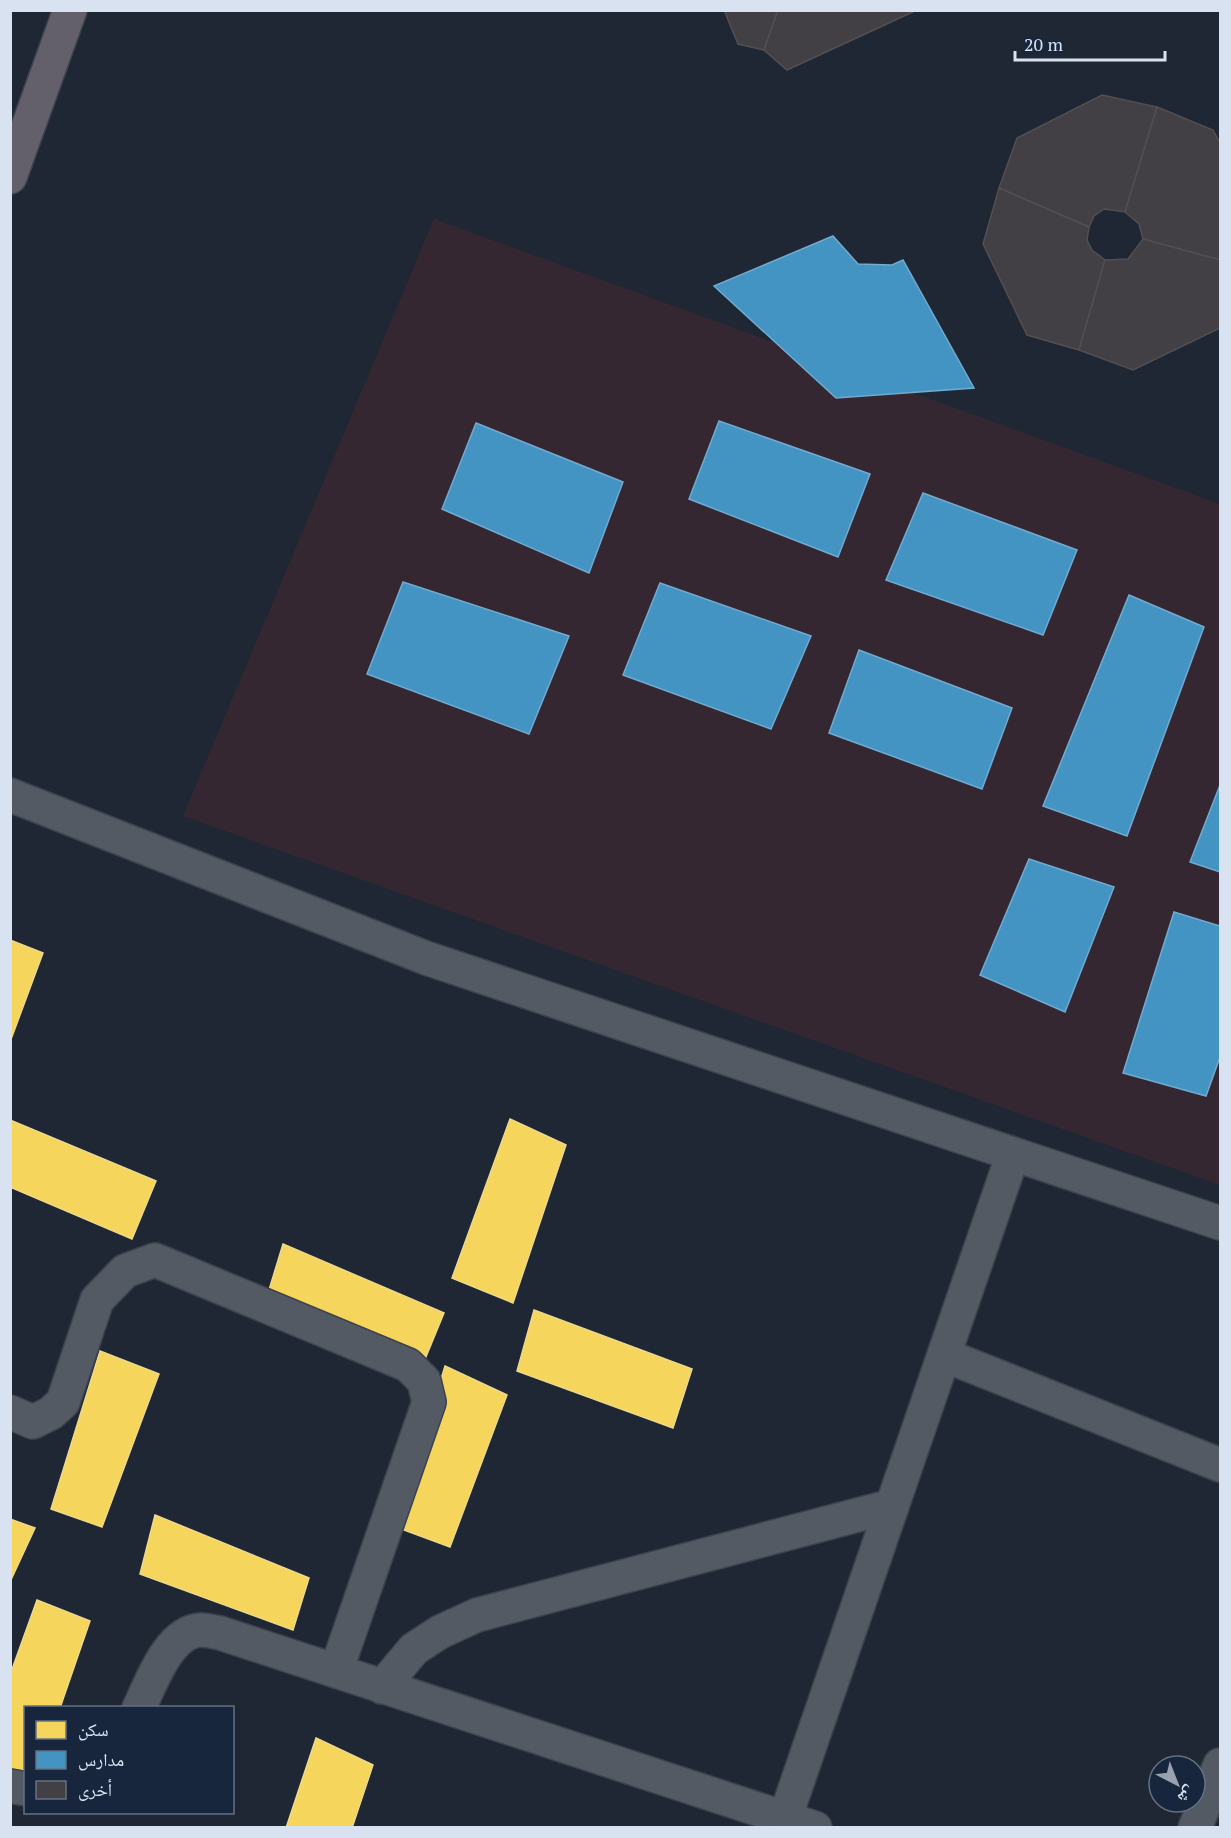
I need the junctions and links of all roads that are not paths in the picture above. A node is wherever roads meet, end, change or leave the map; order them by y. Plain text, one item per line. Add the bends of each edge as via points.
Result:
1 (70, 10) edge
2 (14, 159) edge
3 (10, 795) edge
4 (1013, 1154) junction
5 (1221, 1223) edge
6 (944, 1355) junction
7 (10, 1412) edge
8 (1221, 1466) edge
9 (892, 1506) junction
10 (336, 1671) junction
11 (382, 1687) junction
12 (140, 1706) edge
13 (1221, 1765) edge
14 (800, 1823) edge
15 (1195, 1827) edge

1 - 2 main road
3 - 4 street via 426,958
4 - 5 street
4 - 6 street
6 - 8 street
6 - 9 street
7 - 10 street via 33,1422 63,1402 97,1300 125,1271 155,1260 408,1365 424,1381 429,1402
9 - 11 street via 477,1615 414,1649
9 - 14 street
10 - 11 street
10 - 12 street via 220,1633 199,1630 170,1647
11 - 14 street
13 - 15 street

